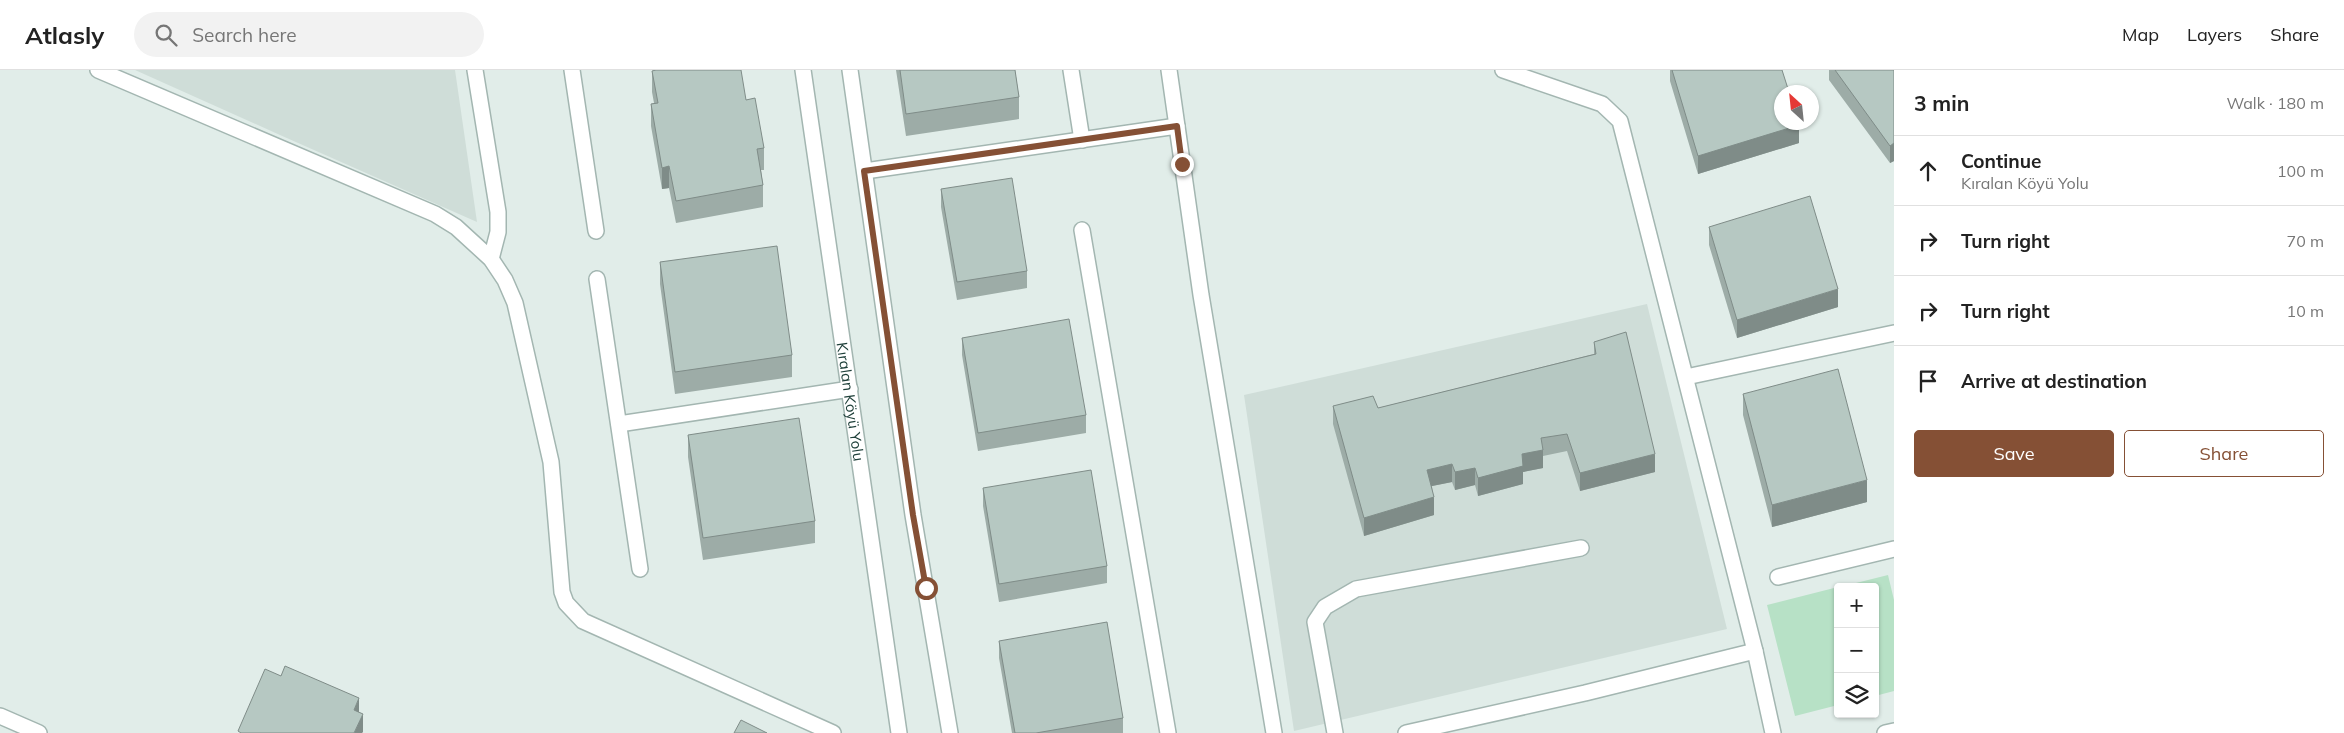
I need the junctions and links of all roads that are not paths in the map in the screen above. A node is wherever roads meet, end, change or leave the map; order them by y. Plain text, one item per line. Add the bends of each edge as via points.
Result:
1 (98, 70) edge
2 (475, 70) edge
3 (572, 70) edge
4 (804, 70) edge
5 (850, 70) edge
6 (1071, 70) edge
7 (1169, 70) edge
8 (1503, 70) edge
9 (1177, 126) junction
10 (1082, 140) junction
11 (864, 171) junction
12 (1082, 230) dead end
13 (596, 231) dead end
14 (491, 259) junction
15 (597, 279) dead end
16 (1894, 333) edge
17 (1686, 377) junction
18 (850, 389) junction
19 (618, 424) junction
20 (1580, 548) dead end
21 (1894, 549) edge
22 (640, 569) dead end
23 (1778, 577) dead end
24 (1755, 650) junction
25 (0, 716) edge
26 (1894, 731) edge
27 (39, 733) edge
28 (833, 733) edge
29 (899, 733) edge
30 (950, 733) edge
31 (1168, 733) edge
32 (1274, 733) edge
33 (1335, 733) edge
34 (1406, 733) edge
35 (1773, 733) edge
36 (1885, 733) edge

1 - 14 street via 435,214 456,227
2 - 14 street via 498,212 498,232
3 - 13 street
4 - 18 street, Kıralan Köyü Yolu
5 - 11 street
6 - 10 street
7 - 9 street
8 - 17 street via 1602,104 1620,121
9 - 10 street
9 - 32 street via 1201,295
10 - 11 street
11 - 30 street via 913,515
12 - 31 street
14 - 28 street via 515,303 526,347 551,462 560,581 566,603 583,621
15 - 19 street
16 - 17 street
17 - 24 street
18 - 19 street
18 - 29 street, Kıralan Köyü Yolu
19 - 22 street
20 - 33 street via 1356,589 1325,607 1315,622
21 - 23 street
24 - 34 street
24 - 35 street
25 - 27 street
26 - 36 street

